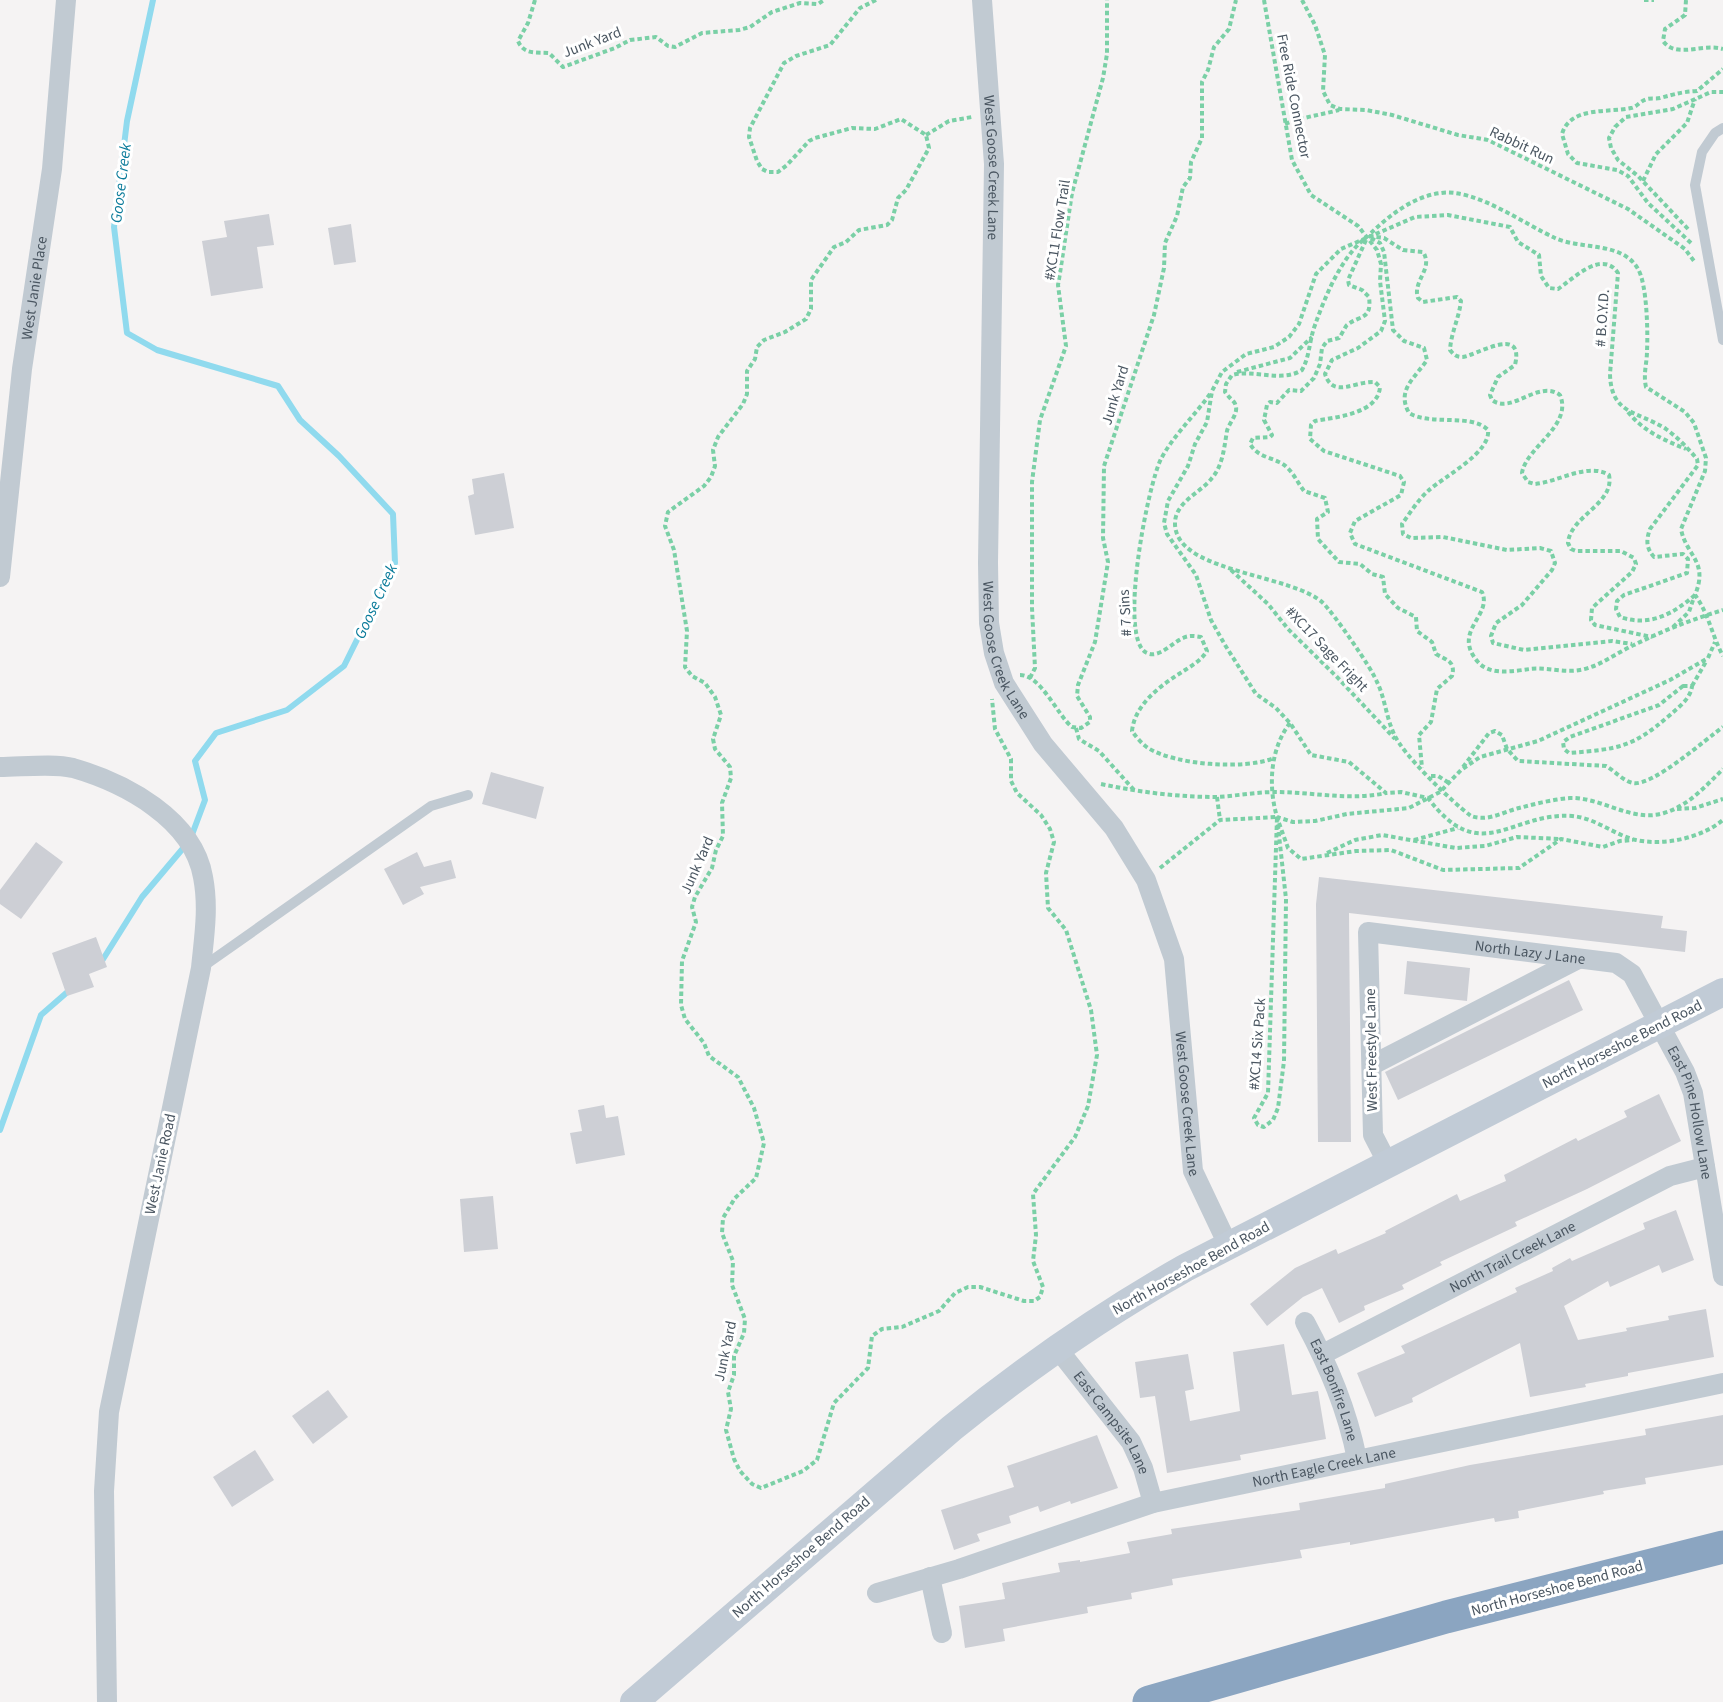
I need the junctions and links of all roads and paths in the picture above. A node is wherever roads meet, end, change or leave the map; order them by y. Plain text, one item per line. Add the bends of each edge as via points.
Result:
1 (66, 0) edge
2 (535, 0) edge
3 (824, 0) edge
4 (876, 0) edge
5 (982, 0) edge
6 (1107, 0) edge
7 (1236, 0) edge
8 (1264, 0) edge
9 (1302, 0) edge
10 (1644, 0) edge
11 (1654, 0) edge
12 (1686, 0) edge
13 (1723, 49) edge
14 (1723, 69) edge
15 (1722, 91) edge
16 (1695, 99) junction
17 (1340, 110) junction
18 (993, 115) junction
19 (1285, 124) junction
20 (1723, 128) edge
21 (926, 135) junction
22 (1643, 181) junction
23 (1704, 235) junction
24 (1368, 236) junction
25 (1708, 254) junction
26 (1713, 282) junction
27 (1312, 336) junction
28 (1723, 340) edge
29 (1232, 375) junction
30 (1212, 390) junction
31 (1628, 411) junction
32 (1689, 450) junction
33 (1231, 569) junction
34 (0, 577) edge
35 (1695, 595) junction
36 (1723, 610) edge
37 (1708, 614) junction
38 (1671, 630) junction
39 (1652, 637) junction
40 (1715, 641) junction
41 (1635, 644) junction
42 (1723, 656) edge
43 (1708, 658) junction
44 (1004, 683) junction
45 (1692, 686) junction
46 (1290, 723) junction
47 (1723, 727) edge
48 (1076, 728) junction
49 (1403, 749) junction
50 (1507, 749) junction
51 (1274, 758) junction
52 (0, 767) edge
53 (1422, 768) junction
54 (1723, 769) edge
55 (1461, 770) junction
56 (1430, 776) junction
57 (1072, 778) junction
58 (1449, 783) junction
59 (1134, 791) junction
60 (1272, 792) junction
61 (1386, 793) junction
62 (468, 795) dead end
63 (1217, 797) junction
64 (1428, 798) junction
65 (1723, 800) edge
66 (1676, 809) junction
67 (1277, 817) junction
68 (1220, 820) junction
69 (1723, 820) edge
70 (1459, 828) junction
71 (1561, 839) junction
72 (1413, 840) junction
73 (1636, 840) junction
74 (1324, 854) junction
75 (1146, 880) junction
76 (1368, 932) joint
77 (1578, 959) junction
78 (201, 968) junction
79 (1723, 992) edge
80 (1660, 1025) junction
81 (1372, 1065) junction
82 (1388, 1164) junction
83 (1705, 1167) junction
84 (1229, 1247) junction
85 (1723, 1275) edge
86 (1305, 1322) dead end
87 (1057, 1348) junction
88 (1323, 1354) junction
89 (1723, 1383) edge
90 (1357, 1459) junction
91 (1153, 1503) junction
92 (1723, 1546) edge
93 (930, 1577) junction
94 (877, 1593) dead end
95 (942, 1633) dead end
96 (107, 1702) edge
97 (634, 1702) edge
98 (1149, 1702) edge

1 - 34 street, West Janie Place via 52,169 22,369
2 - 3 path, Junk Yard via 521,33 521,48 526,52 549,53 563,67 630,40 656,37 675,47 702,33 739,30 778,10
4 - 21 path via 860,8 830,45 784,63 750,128 757,161 762,170 778,172 815,138 852,128 875,129 896,120 907,121
5 - 18 street, West Goose Creek Lane
6 - 48 path, #XC11 Flow Trail via 1103,78 1072,193 1059,279 1066,346 1042,410 1032,482 1035,668 1030,678 1058,706 1067,723
7 - 48 path, Junk Yard via 1229,29 1214,47 1202,82 1202,138 1165,243 1154,315 1104,466 1103,538 1108,562 1095,642 1078,684 1077,696 1090,722
8 - 19 path, Free Ride Connector
9 - 17 path via 1325,55 1325,99
10 - 11 path
12 - 13 path via 1685,15 1665,29 1666,46 1676,51 1712,46
14 - 25 path via 1697,91 1648,98 1628,109 1579,114 1562,134 1568,154 1577,163 1617,170 1628,176 1648,203 1683,237
15 - 16 path
16 - 22 path via 1687,123 1656,154
16 - 22 path via 1673,109 1626,117 1615,127 1611,148 1618,160
17 - 19 path, Rabbit Run via 1311,114
17 - 26 path, Rabbit Run via 1392,115 1488,140 1628,209 1685,249
18 - 21 path via 949,121
18 - 44 street, West Goose Creek Lane via 989,623
19 - 24 path, Free Ride Connector via 1292,160 1311,195
20 - 23 lane via 1702,152 1698,166 1695,185
21 - 44 path, Junk Yard via 929,148 898,198 892,220 887,225 859,230 834,247 811,280 811,309 806,319 757,347 747,371 743,404 715,444 711,477 668,512 665,526 674,550 685,620 685,667 705,682 715,697 721,716 713,739 715,749 730,767 731,778 722,804 723,836 692,907 696,922 682,961 681,1005 685,1019 709,1056 738,1077 754,1108 764,1143 756,1178 735,1198 723,1218 722,1233 733,1261 732,1285 745,1319 744,1333 734,1356 726,1430 740,1471 761,1488 803,1471 817,1460 834,1403 868,1368 872,1336 882,1329 902,1327 939,1311 955,1293 968,1287 1024,1301 1040,1297 1043,1287 1033,1261 1033,1194 1075,1137 1088,1106 1097,1055 1090,1010 1066,930 1048,908 1046,873 1054,842 1050,829 1041,814 1017,793 1011,781 1011,759 995,729 992,691
22 - 23 path via 1688,229
23 - 25 lane
24 - 27 path via 1349,253
24 - 30 path via 1341,249 1316,274 1299,324 1289,337 1238,358 1222,372
24 - 31 path, # B.O.Y.D. via 1415,217 1448,215 1510,227 1518,242 1539,255 1541,276 1549,288 1558,289 1593,266 1615,268 1610,390 1615,401
24 - 35 path via 1419,199 1454,194 1512,213 1575,245 1612,249 1636,266 1644,293 1646,387 1685,412 1694,423 1706,458 1705,471 1681,529 1696,557 1700,582
24 - 39 path via 1384,238 1403,250 1423,252 1426,267 1416,289 1423,302 1448,297 1461,301 1450,339 1450,350 1455,356 1464,357 1504,343 1513,348 1515,365 1498,377 1490,395 1492,400 1505,404 1544,391 1560,395 1562,411 1522,473 1535,484 1595,471 1609,475 1609,489 1577,526 1569,543 1571,549 1621,551 1634,558 1632,572 1592,608 1591,620 1595,625
24 - 41 path via 1380,243 1384,252 1393,330 1404,341 1424,348 1427,354 1427,360 1404,389 1404,404 1409,412 1423,418 1474,423 1488,430 1487,442 1481,449 1420,501 1402,524 1403,534 1411,538 1443,537 1507,550 1551,551 1555,564 1522,605 1492,628 1494,643 1524,650 1612,641
24 - 41 path via 1381,264 1385,321 1381,332 1332,360 1325,374 1333,387 1375,382 1380,387 1379,394 1375,401 1353,413 1315,421 1309,432 1310,440 1324,451 1400,476 1404,488 1401,495 1355,521 1350,533 1352,540 1482,592 1485,608 1471,625 1470,646 1478,662 1490,669 1581,670
24 - 53 path via 1348,280 1349,285 1369,297 1371,307 1366,315 1346,326 1339,338 1322,348 1320,364 1301,392 1290,390 1277,403 1267,405 1264,420 1272,435 1253,438 1250,444 1266,458 1281,462 1297,476 1304,491 1324,498 1329,508 1317,519 1318,539 1339,562 1360,564 1383,577 1385,594 1401,612 1416,617 1417,631 1432,642 1436,654 1453,665 1452,676 1435,693 1431,722 1419,735
25 - 26 lane
26 - 28 lane
27 - 29 path via 1290,358
27 - 29 path via 1307,361 1295,375
29 - 33 path, #XC17 Sage Fright via 1225,392 1236,411 1228,426 1221,463 1212,478 1192,493 1178,512 1175,524 1185,546
30 - 46 path via 1207,422 1168,501 1164,523 1172,544 1196,576 1211,620 1240,670 1256,694
30 - 51 path, # 7 Sins via 1161,458 1153,477 1134,598 1139,646 1146,653 1154,654 1191,636 1201,637 1207,651 1143,703 1133,718 1132,731 1148,748 1183,760 1248,765
31 - 32 path, # B.O.Y.D. via 1668,430
31 - 32 path, # B.O.Y.D. via 1650,432
32 - 35 path via 1698,465 1650,528 1647,539 1648,550 1654,557 1683,554 1688,559 1687,573 1624,596 1617,601 1616,609 1620,617 1631,621 1660,619
33 - 49 path, #XC17 Sage Fright
33 - 49 path, #XC17 Sage Fright via 1294,587 1324,605 1377,681
35 - 37 path
35 - 38 path via 1689,612
36 - 37 path
37 - 38 path
37 - 40 path
38 - 39 path
39 - 41 path
40 - 42 path
40 - 43 path
43 - 45 path
43 - 50 path via 1670,680 1538,741
44 - 57 street, West Goose Creek Lane via 1043,744
45 - 45 path via 1683,686 1648,709 1570,737 1563,742 1564,749 1569,753 1628,745 1651,732 1681,705
46 - 51 path via 1281,735
46 - 61 path via 1311,755 1348,762
47 - 50 path via 1659,775 1639,783 1626,781 1606,766 1518,761
48 - 59 path via 1079,739 1099,751
49 - 53 path, #XC17 Sage Fright
50 - 55 path via 1480,757
50 - 55 path via 1502,735 1489,733
51 - 60 path
52 - 78 street, West Janie Road via 71,767 145,798 169,818 192,847 203,875 207,914
53 - 56 path, #XC17 Sage Fright
54 - 66 path, #XC17 Sage Fright
55 - 58 path
56 - 58 path, #XC17 Sage Fright
56 - 66 path, #XC17 Sage Fright via 1461,809 1480,819 1571,798 1647,816
57 - 59 path
57 - 75 street, West Goose Creek Lane via 1114,828
58 - 64 path
59 - 63 path
60 - 61 path via 1320,797
60 - 63 path
60 - 67 path
61 - 64 path
62 - 78 lane via 431,806
63 - 68 path
64 - 67 path via 1409,808 1315,821 1293,822
64 - 70 path via 1440,814
65 - 66 path
67 - 67 path, #XC14 Six Pack via 1286,899 1284,1061 1278,1108 1264,1127 1254,1118 1268,1093
67 - 68 path
67 - 74 path via 1288,848 1300,859
68 - 75 path
69 - 73 path via 1690,837
70 - 72 path
70 - 73 path via 1487,834 1570,816
71 - 72 path via 1517,837 1485,846 1456,848
71 - 73 path via 1603,847
71 - 74 path via 1520,868 1443,870 1391,850
72 - 74 path via 1382,835 1355,840
75 - 84 street, West Goose Creek Lane via 1174,959 1193,1171
76 - 77 street, North Lazy J Lane
76 - 81 street, West Freestyle Lane
77 - 80 street, North Lazy J Lane via 1616,963 1632,974
77 - 81 street
78 - 96 street, West Janie Road via 109,1412 104,1491
79 - 80 street, North Horseshoe Bend Road
80 - 82 street, North Horseshoe Bend Road
80 - 83 street, East Pine Hollow Lane via 1693,1093
81 - 82 street, West Freestyle Lane via 1373,1135
82 - 84 street, North Horseshoe Bend Road
83 - 85 street, East Pine Hollow Lane
83 - 88 street, North Trail Creek Lane via 1670,1176
84 - 87 street, North Horseshoe Bend Road via 1116,1308
86 - 88 street, East Bonfire Lane
87 - 91 street, East Campsite Lane via 1131,1442
87 - 97 street, North Horseshoe Bend Road via 952,1428
88 - 90 street, East Bonfire Lane via 1349,1419
89 - 90 street, North Eagle Creek Lane
90 - 91 street, North Eagle Creek Lane
91 - 93 street, North Eagle Creek Lane
92 - 98 highway, North Horseshoe Bend Road via 1446,1617
93 - 94 street, North Eagle Creek Lane
93 - 95 street

